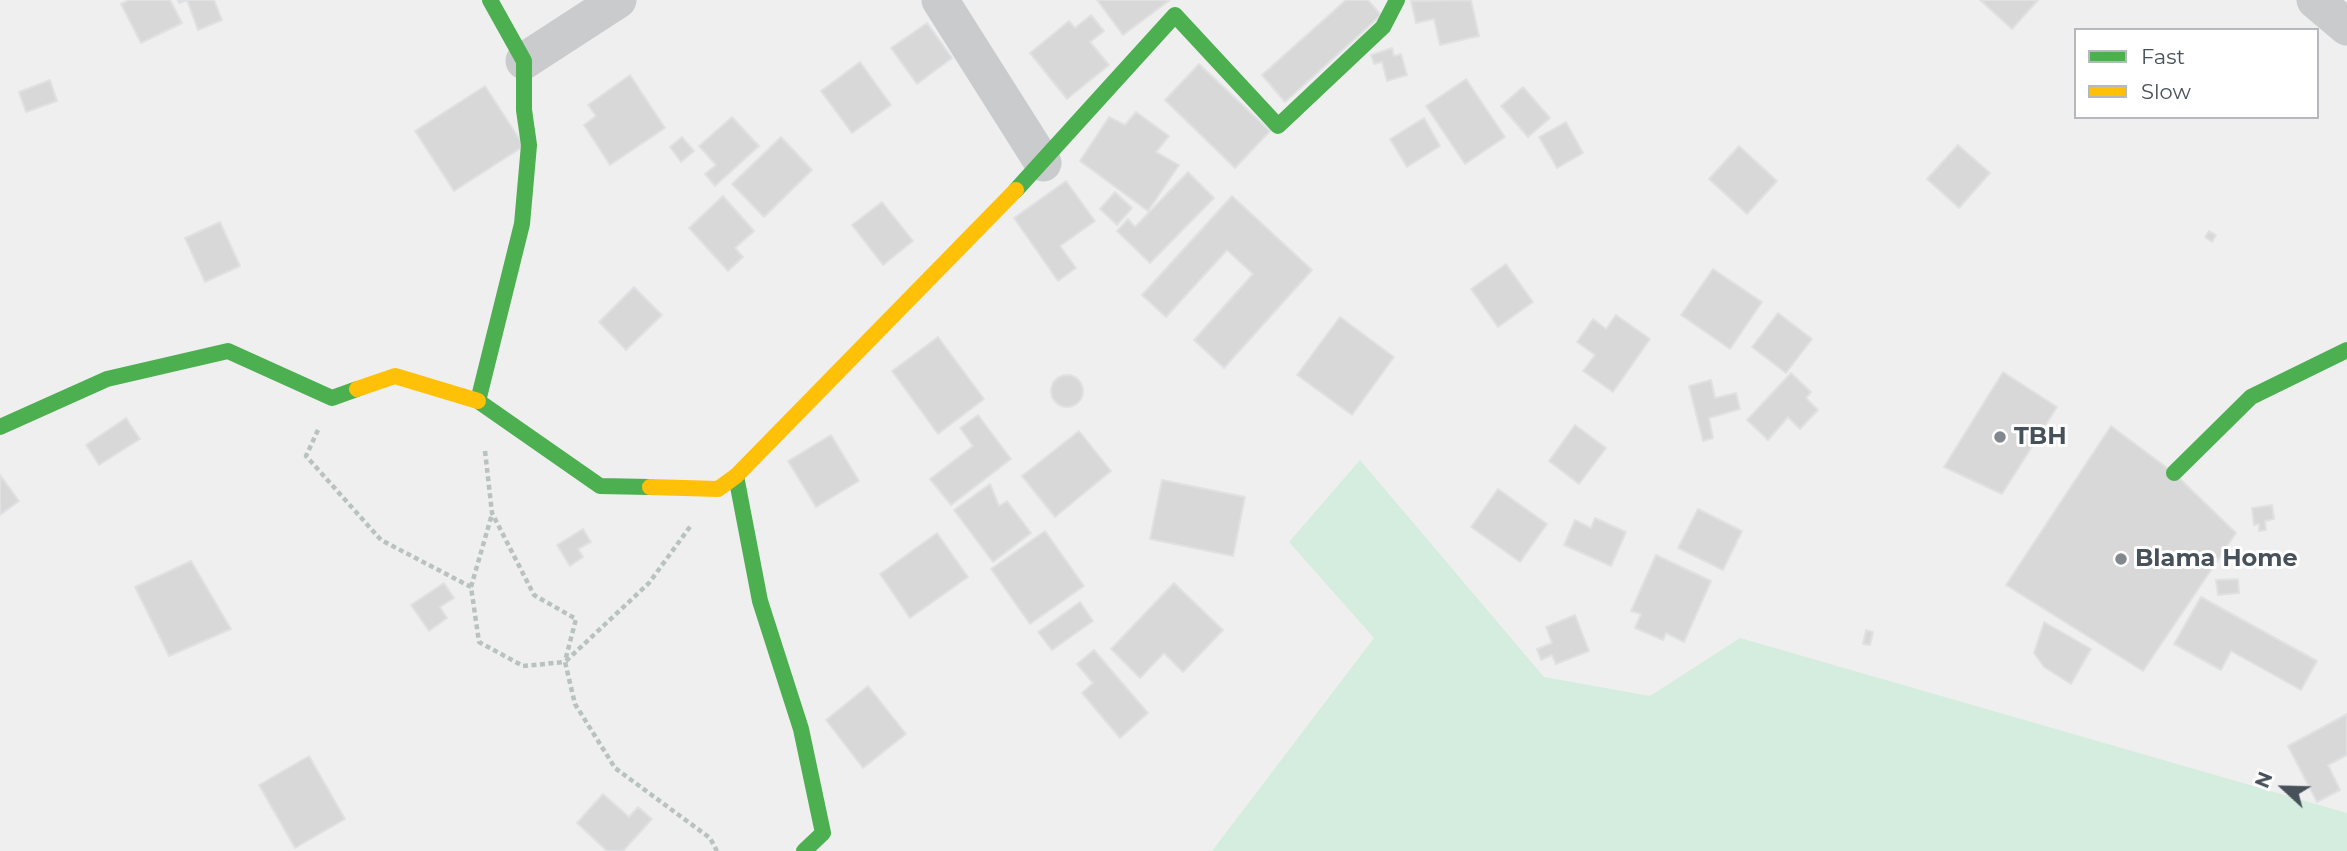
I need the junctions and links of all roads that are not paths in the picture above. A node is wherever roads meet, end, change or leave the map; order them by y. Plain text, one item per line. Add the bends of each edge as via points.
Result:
1 (490, 0) edge
2 (618, 0) edge
3 (940, 0) edge
4 (1397, 0) edge
5 (2315, 0) edge
6 (2347, 27) edge
7 (524, 61) junction
8 (1043, 163) junction
9 (2347, 350) edge
10 (478, 401) junction
11 (0, 427) edge
12 (2174, 473) dead end
13 (736, 476) junction
14 (804, 851) edge

1 - 7 street
2 - 7 street
3 - 8 street
4 - 8 street via 1383,27 1278,126 1175,15
5 - 6 street
7 - 10 street via 529,145 522,225
8 - 13 street
9 - 12 street via 2251,397
10 - 11 street via 396,376 332,398 228,351 107,379
10 - 13 street via 600,486 718,489
13 - 14 street via 760,601 801,729 823,833

